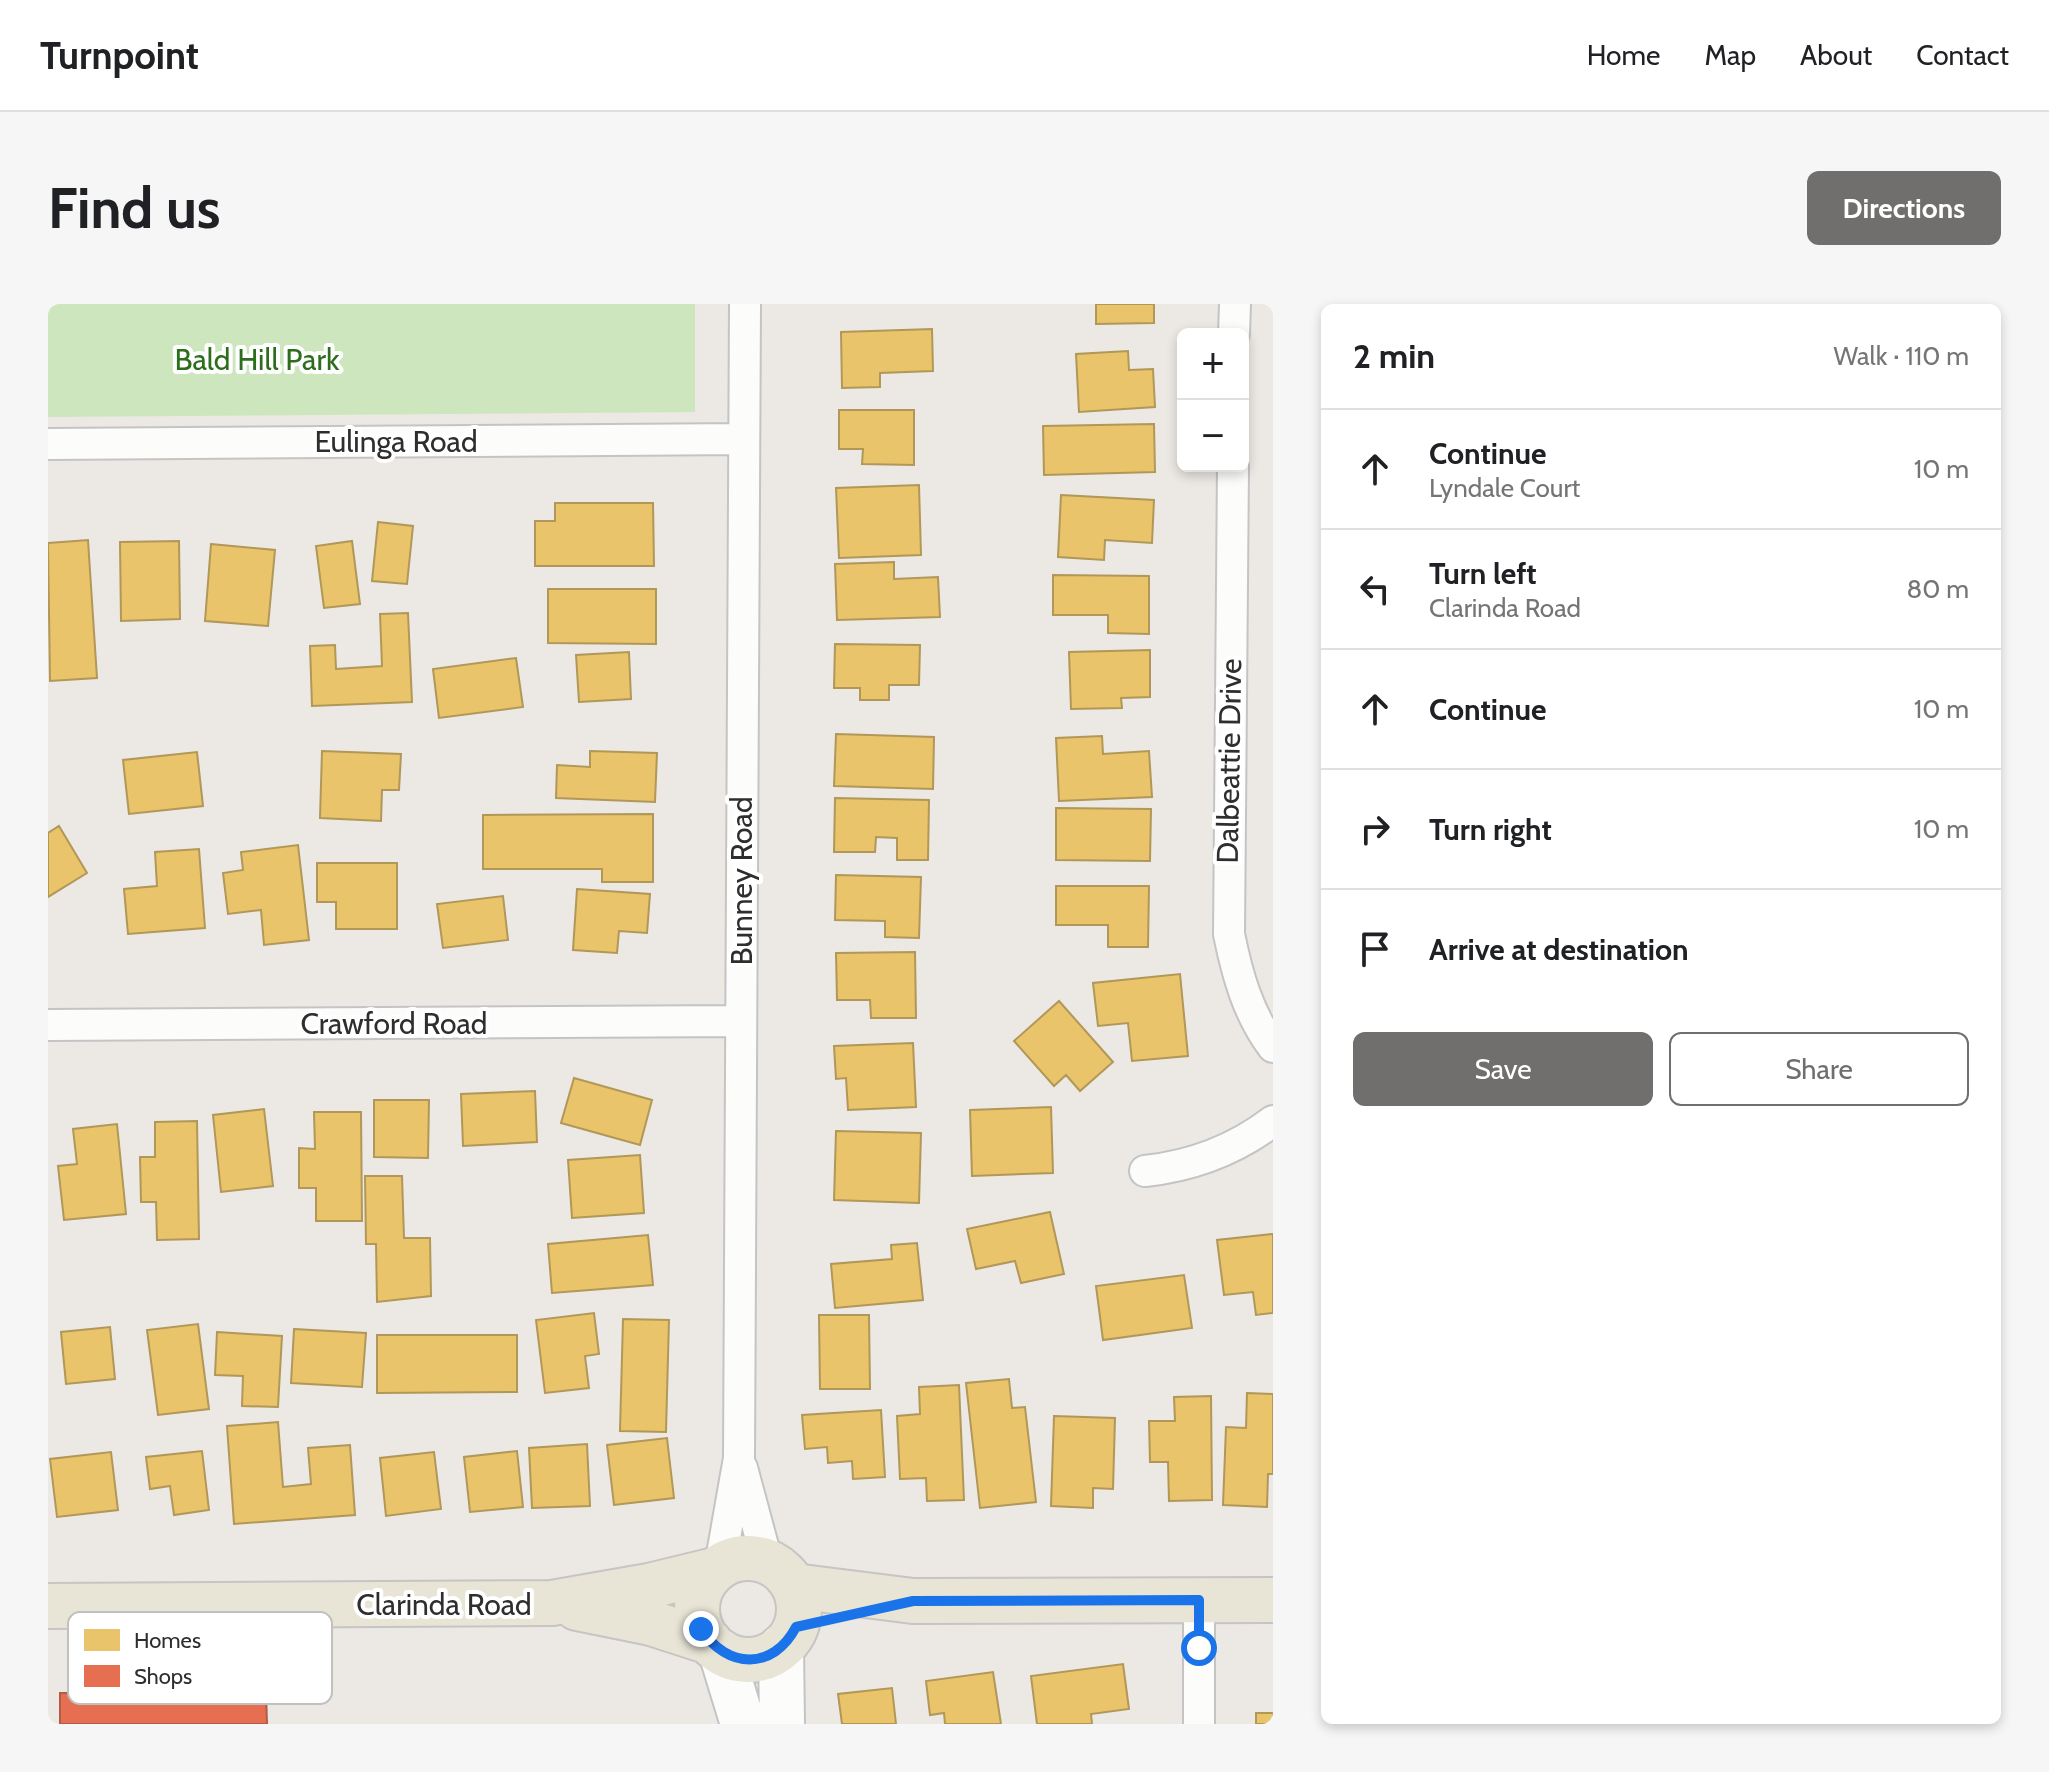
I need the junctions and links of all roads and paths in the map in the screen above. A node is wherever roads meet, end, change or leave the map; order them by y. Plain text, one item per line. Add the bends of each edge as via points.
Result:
1 (745, 304) edge
2 (1235, 304) edge
3 (1234, 328) edge
4 (744, 439) junction
5 (48, 444) edge
6 (1233, 472) edge
7 (740, 1021) junction
8 (48, 1025) edge
9 (1273, 1047) edge
10 (1273, 1121) edge
11 (1145, 1171) dead end
12 (739, 1458) junction
13 (717, 1568) junction
14 (1199, 1600) junction
15 (1273, 1600) edge
16 (552, 1603) junction
17 (784, 1605) junction
18 (48, 1606) edge
19 (715, 1647) junction
20 (743, 1724) edge
21 (782, 1724) edge
22 (1199, 1724) edge

1 - 4 street, Bunney Road
2 - 3 street
4 - 5 street, Eulinga Road
4 - 7 street, Bunney Road
6 - 9 street, Dalbeattie Drive via 1229,934 1241,987
7 - 8 street, Crawford Road
7 - 12 street, Bunney Road
10 - 11 street via 1223,1152
12 - 13 street, Bunney Road
12 - 17 street, Bunney Road
13 - 16 main road, Clarinda Road
13 - 17 main road via 751,1557
13 - 19 main road via 705,1582 698,1613 701,1629
14 - 15 main road
14 - 17 main road
14 - 22 street
16 - 18 main road, Clarinda Road
16 - 19 main road, Clarinda Road via 651,1623
17 - 19 main road via 768,1656 735,1658
17 - 21 street, Bunney Road
19 - 20 street

